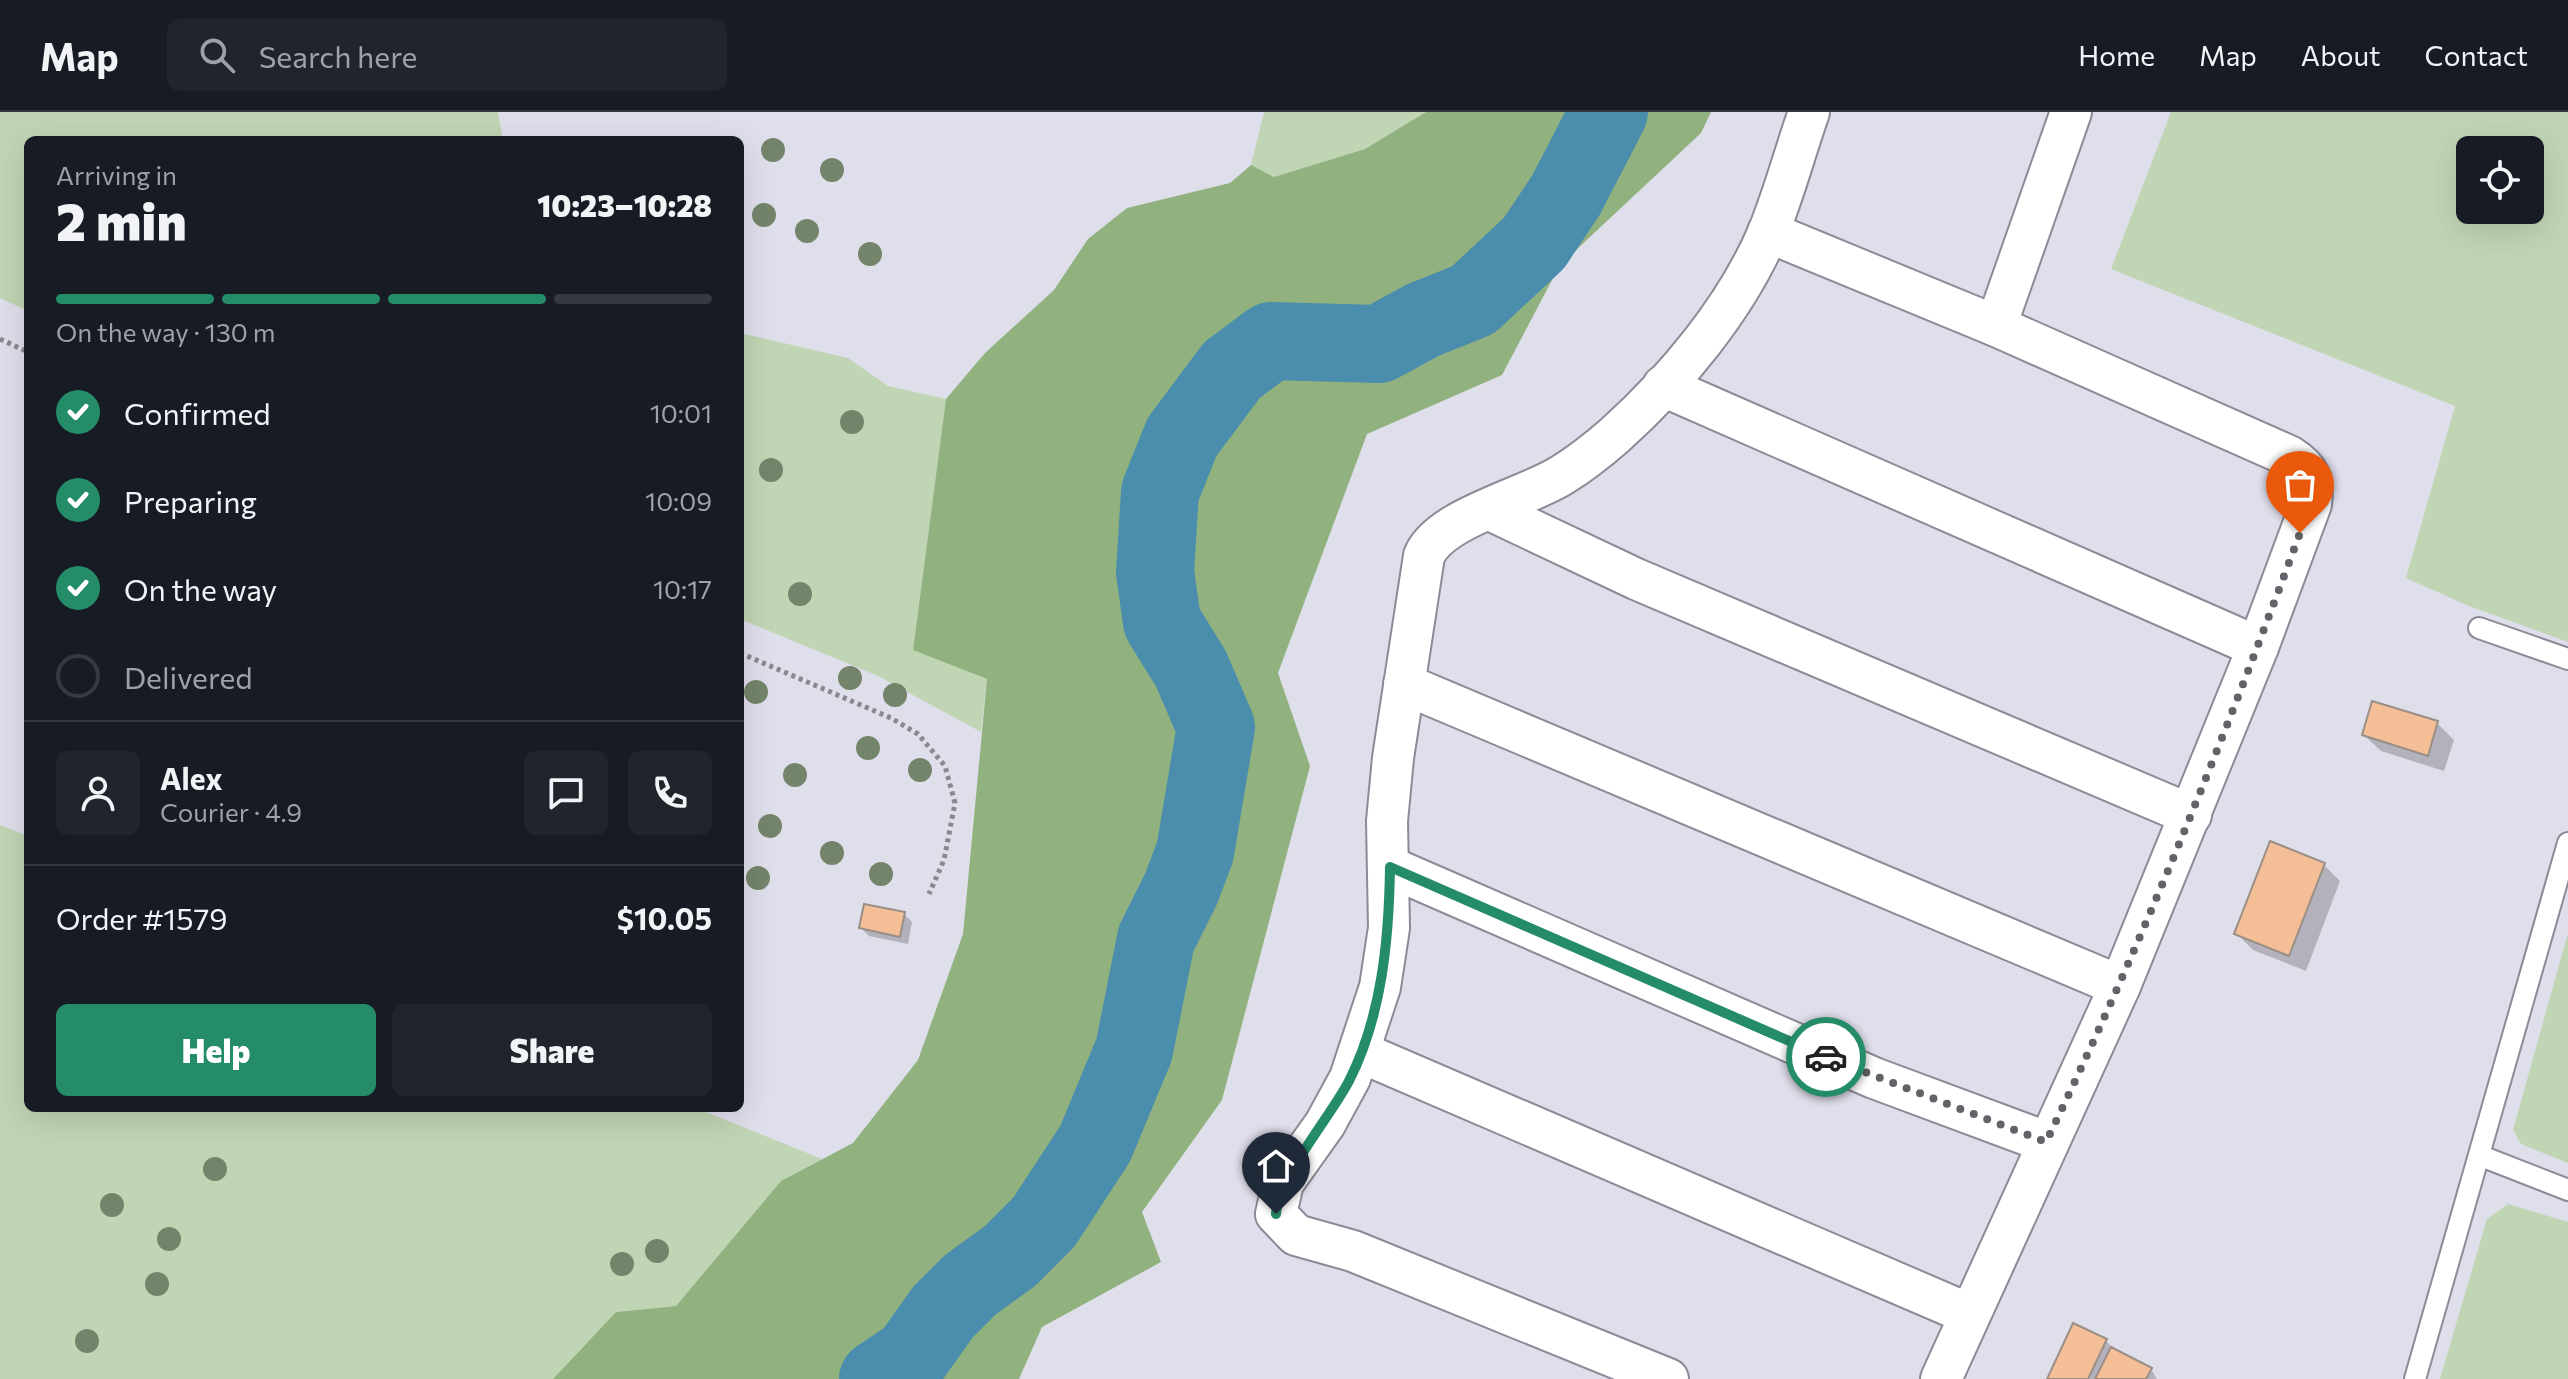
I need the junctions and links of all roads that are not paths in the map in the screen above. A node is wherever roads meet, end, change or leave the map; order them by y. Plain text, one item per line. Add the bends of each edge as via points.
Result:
1 (1809, 112) edge
2 (2071, 112) edge
3 (1768, 232) junction
4 (1996, 326) junction
5 (1663, 386) junction
6 (1490, 510) junction
7 (2479, 628) dead end
8 (2258, 647) junction
9 (2568, 659) edge
10 (1404, 684) junction
11 (2191, 815) junction
12 (2568, 843) edge
13 (1390, 867) junction
14 (2120, 986) junction
15 (1360, 1052) junction
16 (2046, 1142) junction
17 (2481, 1156) junction
18 (2568, 1190) edge
19 (1969, 1314) junction
20 (1668, 1379) edge
21 (1941, 1379) edge
22 (2415, 1379) edge

1 - 3 street
2 - 4 street
3 - 4 street
3 - 5 street via 1745,278
4 - 8 street via 2289,456 2311,475 2311,504
5 - 6 street via 1614,435 1562,475
5 - 8 street
6 - 10 street via 1449,527 1430,543
6 - 11 street via 1651,586
7 - 9 lane
8 - 11 street
10 - 13 street via 1387,821
10 - 14 street
11 - 14 street
12 - 17 lane
13 - 15 street via 1389,928 1380,987
13 - 16 street via 1874,1078
14 - 16 street
15 - 19 street
15 - 20 street via 1325,1124 1283,1183 1276,1214 1286,1226 1296,1235 1353,1251
16 - 19 street
17 - 18 lane
17 - 22 lane
19 - 21 street

